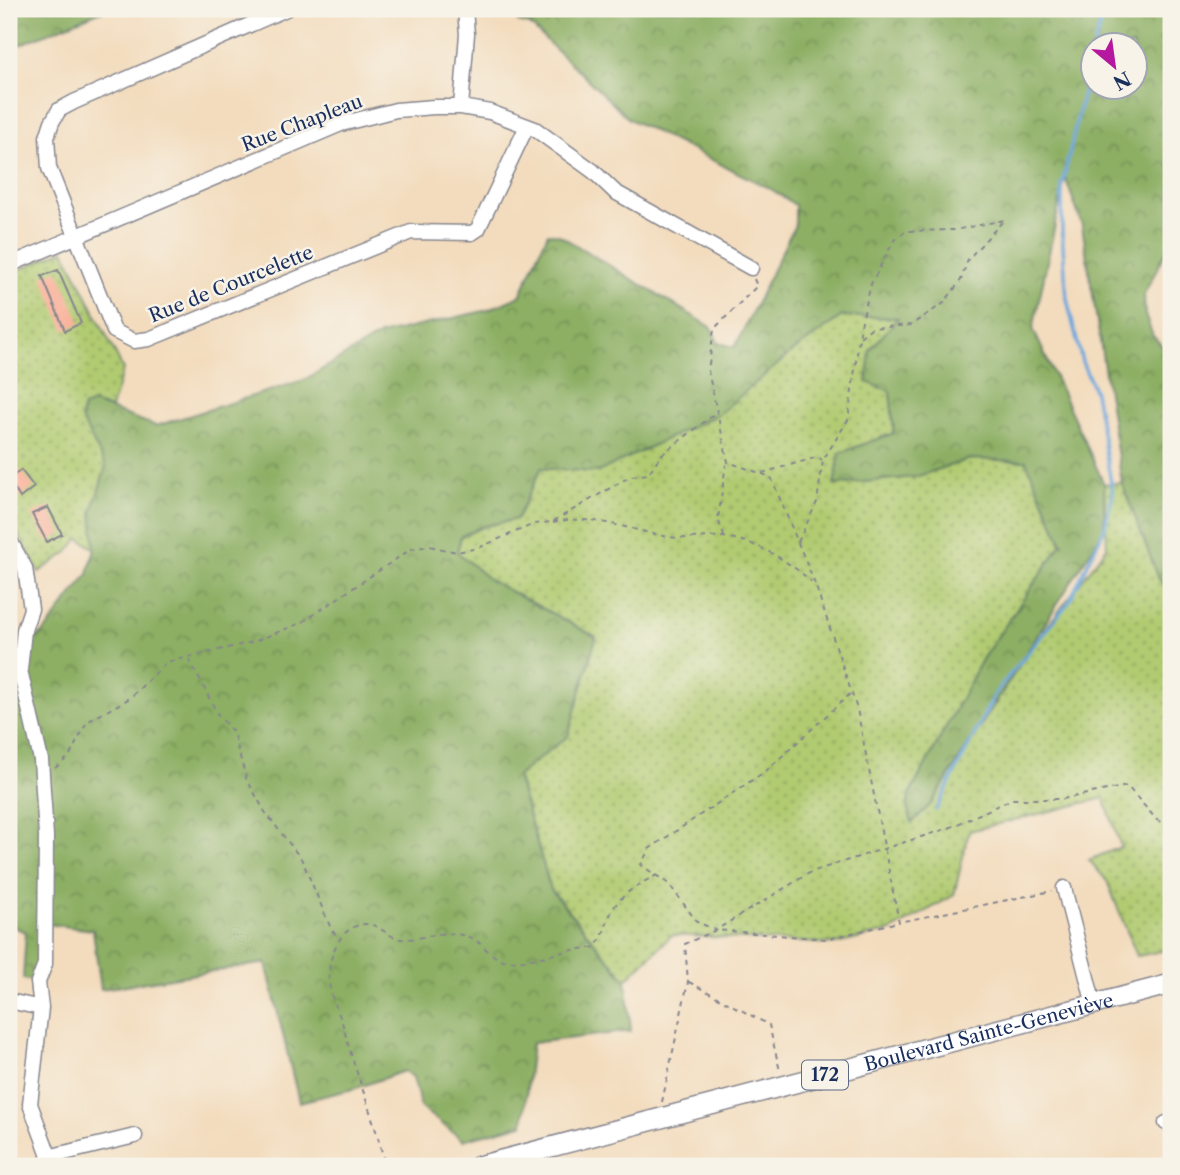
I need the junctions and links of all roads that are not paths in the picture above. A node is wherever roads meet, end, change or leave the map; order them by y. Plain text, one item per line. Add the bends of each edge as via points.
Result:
1 (286, 9) edge
2 (465, 9) edge
3 (461, 107) junction
4 (527, 126) junction
5 (77, 238) junction
6 (9, 265) edge
7 (751, 268) road end
8 (9, 539) edge
9 (1064, 888) road end
10 (1171, 984) edge
11 (9, 1001) edge
12 (1094, 1005) junction
13 (41, 1008) junction
14 (135, 1136) dead end
15 (50, 1162) edge
16 (479, 1166) edge

1 - 5 street, Rue de Courcelette via 59,110 46,149 53,183
2 - 3 street
3 - 4 street, Rue Chapleau
3 - 5 street, Rue Chapleau via 396,110 341,124
4 - 5 street, Rue de Courcelette via 478,229 472,233 411,232 149,339 134,341 114,331
4 - 7 street, Rue Chapleau via 615,192
5 - 6 street, Rue Chapleau
8 - 13 street via 25,568 31,609 20,670 42,776 46,849 45,964 38,982
9 - 12 street
10 - 12 main road, Boulevard Sainte-Geneviève / 172
11 - 13 street
12 - 16 main road, Boulevard Sainte-Geneviève / 172
13 - 15 street via 30,1104
14 - 15 street

